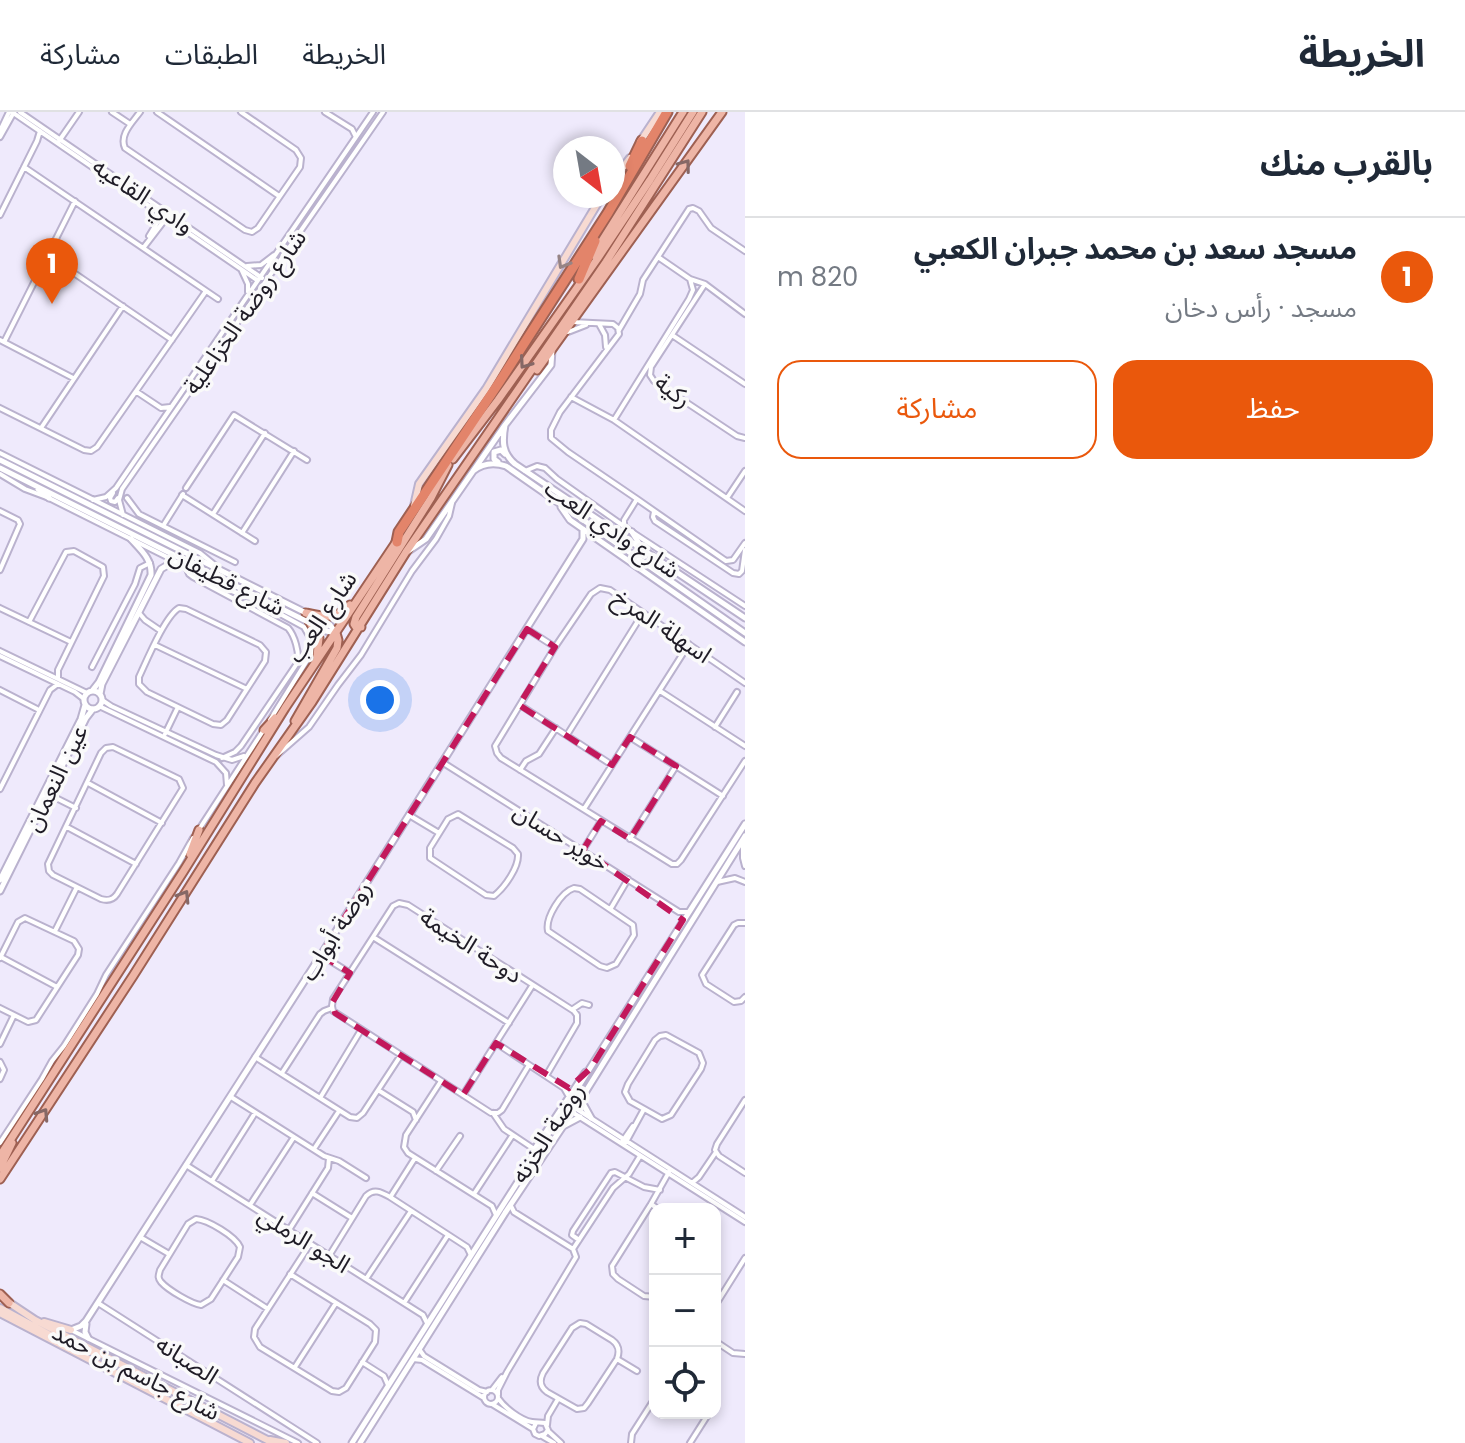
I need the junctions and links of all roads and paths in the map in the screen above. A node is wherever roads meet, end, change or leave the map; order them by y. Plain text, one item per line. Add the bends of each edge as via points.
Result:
1 (12, 112) edge
2 (20, 112) edge
3 (78, 112) edge
4 (112, 112) edge
5 (140, 112) edge
6 (157, 112) edge
7 (241, 112) edge
8 (328, 112) edge
9 (373, 112) edge
10 (383, 112) edge
11 (660, 112) edge
12 (667, 112) edge
13 (683, 112) edge
14 (693, 112) edge
15 (704, 112) edge
16 (719, 112) edge
17 (131, 125) junction
18 (364, 126) junction
19 (43, 130) junction
20 (0, 131) edge
21 (0, 137) edge
22 (356, 137) junction
23 (58, 140) junction
24 (642, 141) junction
25 (625, 164) edge
26 (24, 167) junction
27 (279, 196) junction
28 (75, 201) junction
29 (595, 208) edge
30 (608, 213) junction
31 (166, 214) junction
32 (0, 215) edge
33 (599, 226) junction
34 (143, 247) junction
35 (279, 250) junction
36 (745, 251) edge
37 (48, 255) junction
38 (658, 257) junction
39 (243, 267) junction
40 (579, 279) junction
41 (690, 279) junction
42 (262, 281) junction
43 (705, 284) junction
44 (206, 291) junction
45 (573, 293) junction
46 (218, 299) dead end
47 (246, 299) junction
48 (123, 306) junction
49 (745, 314) edge
50 (572, 322) junction
51 (589, 324) junction
52 (599, 324) junction
53 (619, 330) junction
54 (565, 332) junction
55 (672, 335) junction
56 (172, 340) junction
57 (2, 341) edge
58 (604, 353) junction
59 (655, 358) junction
60 (73, 378) junction
61 (500, 381) junction
62 (745, 384) edge
63 (486, 389) junction
64 (137, 392) junction
65 (571, 397) junction
66 (171, 406) junction
67 (0, 408) edge
68 (161, 408) junction
69 (163, 418) junction
70 (614, 420) junction
71 (501, 423) junction
72 (41, 428) junction
73 (265, 433) junction
74 (745, 438) edge
75 (294, 451) junction
76 (0, 453) edge
77 (509, 458) junction
78 (0, 460) edge
79 (307, 460) dead end
80 (448, 465) junction
81 (502, 465) junction
82 (0, 471) edge
83 (473, 471) junction
84 (525, 471) junction
85 (745, 471) edge
86 (31, 483) junction
87 (116, 488) junction
88 (184, 492) junction
89 (120, 494) junction
90 (49, 498) junction
91 (127, 498) dead end
92 (727, 498) junction
93 (637, 499) junction
94 (93, 500) junction
95 (452, 502) junction
96 (559, 503) junction
97 (0, 511) edge
98 (745, 511) edge
99 (654, 512) junction
100 (412, 513) junction
101 (213, 514) junction
102 (123, 515) junction
103 (156, 523) junction
104 (624, 523) junction
105 (163, 526) junction
106 (583, 529) junction
107 (152, 530) junction
108 (632, 532) junction
109 (242, 533) junction
110 (593, 536) junction
111 (131, 539) junction
112 (583, 539) junction
113 (255, 541) dead end
114 (397, 542) junction
115 (745, 543) edge
116 (642, 549) junction
117 (745, 550) edge
118 (615, 551) junction
119 (406, 552) junction
120 (629, 552) junction
121 (235, 562) dead end
122 (150, 563) junction
123 (183, 565) junction
124 (161, 569) junction
125 (0, 570) edge
126 (193, 570) junction
127 (221, 570) junction
128 (222, 578) junction
129 (370, 583) junction
130 (0, 608) edge
131 (745, 609) edge
132 (733, 610) junction
133 (138, 612) junction
134 (643, 613) junction
135 (308, 617) junction
136 (745, 618) edge
137 (725, 619) junction
138 (145, 620) junction
139 (713, 620) junction
140 (134, 621) junction
141 (29, 622) junction
142 (527, 629) junction
143 (359, 630) junction
144 (161, 631) junction
145 (336, 633) junction
146 (745, 633) edge
147 (312, 641) joint
148 (71, 642) junction
149 (745, 642) edge
150 (689, 644) junction
151 (155, 645) junction
152 (555, 647) junction
153 (0, 653) edge
154 (313, 666) junction
155 (92, 667) dead end
156 (58, 670) junction
157 (50, 677) junction
158 (58, 681) junction
159 (745, 683) edge
160 (247, 689) junction
161 (0, 690) edge
162 (50, 690) junction
163 (659, 691) junction
164 (737, 692) dead end
165 (87, 697) junction
166 (98, 702) junction
167 (519, 705) junction
168 (178, 707) junction
169 (285, 708) junction
170 (39, 710) junction
171 (265, 710) junction
172 (273, 715) junction
173 (715, 727) junction
174 (556, 728) junction
175 (264, 730) junction
176 (292, 730) junction
177 (165, 734) junction
178 (567, 735) junction
179 (630, 737) junction
180 (745, 746) edge
181 (249, 752) junction
182 (274, 757) junction
183 (225, 759) junction
184 (745, 761) edge
185 (442, 762) junction
186 (612, 765) junction
187 (676, 766) junction
188 (224, 769) junction
189 (520, 770) junction
190 (738, 773) junction
191 (745, 777) edge
192 (88, 783) junction
193 (227, 787) junction
194 (0, 789) edge
195 (46, 793) junction
196 (723, 796) junction
197 (76, 808) junction
198 (584, 809) junction
199 (409, 815) junction
200 (601, 821) junction
201 (162, 823) junction
202 (745, 824) edge
203 (67, 826) junction
204 (199, 830) junction
205 (439, 833) junction
206 (744, 837) edge
207 (630, 839) junction
208 (583, 850) junction
209 (136, 864) junction
210 (745, 866) edge
211 (6, 867) edge
212 (183, 872) junction
213 (628, 879) junction
214 (0, 880) edge
215 (745, 882) edge
216 (715, 883) junction
217 (77, 887) junction
218 (0, 891) edge
219 (610, 909) junction
220 (679, 912) junction
221 (689, 912) junction
222 (683, 920) junction
223 (745, 923) edge
224 (55, 931) junction
225 (373, 937) junction
226 (321, 955) junction
227 (0, 957) edge
228 (122, 966) junction
229 (350, 973) junction
230 (533, 985) junction
231 (57, 987) junction
232 (97, 994) junction
233 (745, 997) edge
234 (589, 1005) dead end
235 (0, 1008) edge
236 (332, 1008) junction
237 (572, 1009) junction
238 (14, 1015) junction
239 (509, 1023) junction
240 (361, 1030) junction
241 (496, 1043) junction
242 (0, 1044) edge
243 (64, 1046) junction
244 (401, 1055) junction
245 (255, 1057) junction
246 (0, 1062) edge
247 (529, 1065) junction
248 (55, 1070) junction
249 (282, 1073) junction
250 (546, 1076) junction
251 (0, 1079) edge
252 (441, 1081) junction
253 (577, 1086) junction
254 (564, 1088) junction
255 (378, 1090) junction
256 (463, 1095) junction
257 (568, 1096) junction
258 (231, 1097) junction
259 (320, 1098) junction
260 (581, 1099) junction
261 (745, 1100) edge
262 (571, 1109) junction
263 (644, 1109) junction
264 (339, 1110) junction
265 (421, 1111) junction
266 (413, 1112) junction
267 (255, 1113) junction
268 (493, 1113) junction
269 (580, 1117) junction
270 (591, 1118) junction
271 (416, 1120) junction
272 (561, 1128) junction
273 (17, 1129) junction
274 (460, 1136) dead end
275 (512, 1136) junction
276 (294, 1137) junction
277 (0, 1143) edge
278 (623, 1143) junction
279 (314, 1149) junction
280 (534, 1149) junction
281 (716, 1152) junction
282 (0, 1156) edge
283 (640, 1156) junction
284 (532, 1157) junction
285 (329, 1158) junction
286 (415, 1158) junction
287 (186, 1165) junction
288 (0, 1168) edge
289 (436, 1171) junction
290 (671, 1173) junction
291 (745, 1173) edge
292 (366, 1178) dead end
293 (625, 1178) junction
294 (0, 1179) edge
295 (212, 1181) junction
296 (694, 1184) junction
297 (660, 1190) junction
298 (312, 1193) junction
299 (474, 1194) junction
300 (390, 1197) junction
301 (652, 1203) edge
302 (250, 1205) junction
303 (510, 1205) junction
304 (492, 1206) junction
305 (502, 1206) junction
306 (649, 1207) edge
307 (411, 1211) junction
308 (514, 1212) junction
309 (505, 1213) junction
310 (496, 1215) junction
311 (352, 1218) junction
312 (745, 1219) edge
313 (289, 1230) junction
314 (448, 1235) junction
315 (140, 1236) junction
316 (579, 1240) junction
317 (310, 1244) junction
318 (477, 1245) junction
319 (467, 1247) junction
320 (573, 1249) junction
321 (169, 1254) junction
322 (471, 1255) junction
323 (329, 1256) junction
324 (745, 1260) edge
325 (290, 1274) junction
326 (366, 1279) junction
327 (223, 1280) junction
328 (0, 1296) edge
329 (649, 1296) edge
330 (721, 1297) edge
331 (9, 1303) joint
332 (98, 1303) junction
333 (336, 1303) junction
334 (404, 1303) junction
335 (268, 1309) junction
336 (0, 1313) edge
337 (433, 1314) junction
338 (423, 1315) junction
339 (35, 1320) junction
340 (86, 1321) junction
341 (427, 1324) junction
342 (71, 1330) junction
343 (88, 1338) junction
344 (721, 1345) edge
345 (419, 1349) junction
346 (745, 1354) edge
347 (101, 1355) junction
348 (413, 1359) junction
349 (617, 1359) junction
350 (362, 1362) junction
351 (295, 1367) junction
352 (637, 1371) dead end
353 (507, 1372) junction
354 (394, 1375) junction
355 (384, 1376) junction
356 (388, 1385) junction
357 (489, 1391) junction
358 (498, 1397) junction
359 (484, 1398) junction
360 (558, 1399) junction
361 (492, 1404) junction
362 (649, 1407) edge
363 (548, 1416) junction
364 (705, 1419) edge
365 (538, 1422) junction
366 (547, 1427) junction
367 (533, 1429) junction
368 (542, 1436) junction
369 (271, 1442) edge
370 (250, 1443) edge
371 (286, 1443) edge
372 (298, 1443) edge
373 (317, 1443) edge
374 (352, 1443) edge
375 (360, 1443) edge
376 (554, 1443) edge
377 (561, 1443) edge
378 (631, 1443) edge
379 (690, 1443) edge

1 - 19 street, وادي القاعيه
1 - 20 street
1 - 21 street
2 - 19 street, وادي القاعيه
3 - 23 street
4 - 17 street
5 - 17 street
6 - 27 street
7 - 27 street via 300,155 300,167
8 - 18 street via 354,127
8 - 22 street
9 - 18 street, شارع روضة الخزاعلية
10 - 42 street, شارع روضة الخزاعلية
11 - 24 main road
12 - 30 highway
13 - 40 main road
14 - 45 main road, شارع العب
15 - 71 main road, شارع العب
50 -> 16 main road
17 - 27 street via 122,138 125,148 247,231 256,230
18 - 22 street, شارع روضة الخزاعلية
19 - 23 street, وادي القاعيه
19 - 26 street
22 - 35 street, شارع روضة الخزاعلية
23 - 31 street, وادي القاعيه
24 - 25 main road
24 - 33 highway
26 - 28 street
26 - 32 street
28 - 34 street
28 - 37 street
29 -> 63 main road
30 - 33 highway
30 - 40 highway
31 - 34 street
31 - 39 street, وادي القاعيه
33 - 61 highway
34 - 44 street
35 - 39 street via 261,265
35 - 42 street, شارع روضة الخزاعلية
36 - 38 street via 693,208 685,212
37 - 48 street
37 - 57 street
38 - 41 street
38 - 53 street
39 - 42 street, وادي القاعيه
39 - 47 street
40 - 45 main road
41 - 43 street
41 - 59 street via 691,296
42 - 47 street, شارع روضة الخزاعلية
42 - 89 street, شارع روضة الخزاعلية
43 - 49 street
43 - 55 street, ركية
44 - 46 street
44 - 56 street
45 -> 80 main road, شارع العب
47 - 66 street, شارع روضة الخزاعلية
48 - 56 street
48 - 60 street
50 - 51 street
50 - 54 main road
51 - 52 street
51 - 54 street
52 - 53 street via 613,324
52 - 58 street via 605,335
53 - 58 street
54 - 71 main road
55 - 59 street, ركية
55 - 62 street
56 - 64 street
57 - 60 street
58 - 65 street
59 - 70 street
59 - 74 street, ركية via 652,379
60 - 72 street
61 - 63 highway
61 - 100 highway
63 - 100 main road via 419,484
64 - 68 street
64 - 72 street via 91,451
65 - 70 street
65 - 93 street via 551,438
66 - 68 street
66 - 69 street, شارع روضة الخزاعلية
67 - 72 street
68 - 69 street
69 - 87 street, شارع روضة الخزاعلية
70 - 92 street
71 - 77 street
71 - 83 street, شارع العب
71 - 119 main road, شارع العب
73 - 75 street
73 - 88 street via 233,416
73 - 101 street
75 - 79 street
75 - 109 street
76 - 94 street, شارع قطيفان
77 - 81 street via 501,450 494,452
77 - 84 street, شارع وادي العب
78 - 127 street, شارع قطيفان
80 - 114 main road, شارع العب
80 - 143 main road via 356,617
81 - 83 street
81 - 96 street, شارع وادي العب
82 - 86 street, شارع قطيفان
82 - 90 street, شارع قطيفان
83 - 95 street, شارع العب
84 - 104 street via 544,467
84 - 116 street, شارع وادي العب
85 - 92 street
86 - 90 street
86 - 128 street, شارع قطيفان
87 - 89 street via 110,500 115,502
87 - 94 street, شارع روضة الخزاعلية
88 - 101 street
88 - 105 street
89 - 102 street
90 - 111 street, شارع قطيفان
91 - 103 street via 139,514
92 - 98 street
93 - 99 street
93 - 104 street
94 - 102 street, شارع قطيفان
95 - 119 street, شارع العب via 426,539
95 - 182 street, شارع العب via 436,539 361,655 309,727
96 - 106 street, شارع وادي العب
96 - 120 street, شارع وادي العب
97 - 125 street via 20,524
99 - 115 street via 726,561 733,560
99 - 117 street via 655,521 733,573 742,571
100 - 114 highway
101 - 109 street
102 - 107 street, شارع قطيفان
103 - 105 street
103 - 107 street
104 - 108 street
105 - 121 street
106 - 110 street, شارع وادي العب
106 - 112 street
107 - 127 street, شارع قطيفان via 200,553
108 - 116 street
108 - 131 street
109 - 113 street
110 - 112 street
110 - 118 street, شارع وادي العب
111 - 122 street
111 - 123 street, شارع قطيفان
112 - 142 street, روضة أبواب
114 - 129 main road, شارع العب
116 - 132 street, شارع وادي العب
118 - 120 street
118 - 139 street, شارع وادي العب
119 - 143 main road, شارع العب
120 - 137 street, شارع وادي العب
122 - 124 street via 160,562
122 - 155 street via 140,568
122 - 165 street, عين النعمان via 148,582
123 - 124 street via 171,563
123 - 126 street, شارع قطيفان
123 - 171 street via 193,577 291,630 298,660
124 - 133 street, عين النعمان
126 - 128 street
126 - 147 street, شارع قطيفان via 300,624
127 - 135 street, شارع قطيفان
128 - 135 street, شارع قطيفان
129 - 135 main road via 340,614
129 - 145 main road, شارع العب
130 - 141 street
131 - 132 street
132 - 136 street, شارع وادي العب
133 - 138 street
133 - 140 street, عين النعمان
134 - 150 street, اسهلة المرخ
134 - 152 street, اسهلة المرخ via 608,589 597,589
134 - 178 street
135 - 145 street, شارع قطيفان
135 - 154 main road via 320,641
137 - 139 street
137 - 146 street, شارع وادي العب
138 - 140 street
138 - 144 street
139 - 149 street, شارع وادي العب
140 - 166 street, عين النعمان
141 - 148 street
141 - 148 street via 64,553 74,551 102,565 105,572
142 - 152 street
142 - 185 street, روضة أبواب
143 - 145 main road
143 - 176 main road, شارع العب
144 - 151 street
144 - 160 street via 173,611 182,608 260,645 266,657
145 - 154 main road, شارع العب
145 - 176 main road via 337,648
147 - 172 street, شارع العب via 309,658
148 - 156 street
150 - 159 street, اسهلة المرخ
150 - 163 street
151 - 160 street
151 - 168 street via 139,684
152 - 167 street, اسهلة المرخ
153 - 157 street
154 - 169 main road, شارع العب
156 - 157 street
156 - 158 street
157 - 158 street
157 - 162 street
158 - 162 street
158 - 165 street
160 - 168 street via 221,725
161 - 170 street
162 - 170 street
163 - 173 street
163 - 179 street
164 - 173 street
165 - 166 street
165 - 166 street
165 - 195 street, عين النعمان
166 - 177 street
166 - 195 street, عين النعمان
167 - 174 street
167 - 189 street, اسهلة المرخ via 495,749
168 - 177 street
169 - 175 main road
169 - 212 main road, شارع العب
170 - 194 street
171 - 172 street
171 - 183 street
172 - 175 street, شارع العب
173 - 180 street
174 - 178 street
174 - 189 street via 539,754
175 - 181 street, شارع العب
176 - 182 main road, شارع العب
177 - 183 street
177 - 188 street
178 - 186 street
179 - 186 street
179 - 187 street
181 - 183 street
181 - 193 street, شارع العب
294 -> 182 main road, شارع العب
183 - 188 street via 232,767
184 - 190 street, اسهلة المرخ
185 - 199 street, روضة أبواب
185 - 208 street, خوير حسان
186 - 198 street
187 - 196 street
187 - 207 street
188 - 193 street
189 - 198 street, اسهلة المرخ
190 - 191 street
190 - 196 street, اسهلة المرخ
192 - 197 street
192 - 201 street
192 - 201 street via 109,747 177,777 182,791
193 - 204 street, شارع العب
195 - 197 street
195 - 211 street, عين النعمان
196 - 207 street, اسهلة المرخ via 677,864
197 - 203 street
198 - 200 street, اسهلة المرخ
199 - 205 street
199 - 226 street, روضة أبواب
200 - 207 street, اسهلة المرخ
200 - 208 street
201 - 209 street
202 - 221 street, روضة الخزنه
203 - 209 street
203 - 217 street via 48,867
204 - 212 main road
204 - 232 street, شارع العب
205 - 205 street via 430,858 486,895 498,894 517,863 517,851 460,815 450,817
206 - 210 street
206 - 216 street, روضة الخزنه
208 - 213 street, خوير حسان
209 - 217 street via 110,900
211 - 214 street, عين النعمان
211 - 218 street, عين النعمان
212 - 228 main road, شارع العب
213 - 219 street
213 - 220 street, خوير حسان
215 - 216 street via 735,878
216 - 260 street, روضة الخزنه
217 - 224 street
219 - 219 street via 571,888 547,929 610,968 635,930
220 - 221 street
220 - 222 street
221 - 222 street, روضة الخزنه
222 - 253 street, روضة الخزنه
223 - 233 street via 734,925 702,977 734,1002
224 - 227 street via 22,919
224 - 231 street via 79,949
225 - 229 street, دوحة الخيمة
225 - 230 street, دوحة الخيمة via 392,908 406,904
225 - 239 street
226 - 229 street
226 - 245 street, روضة أبواب
227 - 231 street
228 - 232 main road
228 - 248 main road, شارع العب
229 - 236 street, دوحة الخيمة
230 - 237 street, دوحة الخيمة
230 - 239 street, دوحة الخيمة
231 - 238 street via 36,1020
232 - 243 street, شارع العب
234 - 237 street
235 - 238 street
236 - 240 street
236 - 249 street, دوحة الخيمة via 320,1014
237 - 250 street via 576,1026
238 - 242 street
239 - 241 street, دوحة الخيمة
240 - 244 street
240 - 259 street
241 - 247 street
241 - 256 street, دوحة الخيمة
243 - 248 main road
243 - 277 street, شارع العب
244 - 252 street
244 - 255 street
245 - 249 street
245 - 258 street, روضة أبواب
246 - 251 street
247 - 250 street
247 - 268 street via 502,1110
248 - 273 main road, شارع العب
249 - 259 street
250 - 254 street
252 - 256 street
252 - 265 street
253 - 254 street
253 - 257 street
253 - 262 street, روضة الخزنه
254 - 257 street
255 - 264 street via 359,1118
255 - 266 street
256 - 268 street
257 - 280 street
258 - 267 street
258 - 287 street, روضة أبواب
259 - 264 street
260 - 262 street, روضة الخزنه
260 - 270 street
261 - 281 street
262 - 269 street
262 - 270 street
262 - 272 street, روضة الخزنه
262 - 284 street, روضة الخزنه
263 - 263 street via 628,1099 625,1089 655,1040 669,1036 699,1053 702,1067 669,1117 660,1119
263 - 278 street
264 - 279 street
265 - 266 street
265 - 271 street
266 - 271 street
267 - 276 street
267 - 295 street
268 - 275 street
269 - 272 street
269 - 278 street
270 - 278 street
271 - 286 street via 403,1144
272 - 303 street, روضة الخزنه
273 - 282 main road, شارع العب
273 - 288 main road
274 - 289 street
275 - 280 street
275 - 299 street
276 - 279 street
276 - 302 street
278 - 283 street
278 - 290 street
279 - 285 street
280 - 284 street
281 - 291 street
281 - 296 street
283 - 290 street
283 - 293 street
284 - 305 street, روضة الخزنه
285 - 292 street
285 - 298 street
286 - 289 street
286 - 300 street
287 - 295 street, الجو الرملي
287 - 315 street, روضة أبواب
289 - 299 street
290 - 296 street
290 - 297 street
290 - 312 street
293 - 297 street
293 - 316 street
293 - 316 street via 610,1174 573,1231
295 - 302 street, الجو الرملي
296 - 312 street
297 - 301 street
298 - 311 street
298 - 313 street
299 - 304 street
300 - 307 street
300 - 311 street via 378,1191 368,1194
302 - 313 street, الجو الرملي
303 - 308 street
303 - 309 street, روضة الخزنه
304 - 305 street
304 - 310 street
305 - 310 street, روضة الخزنه
306 - 329 street via 612,1271
307 - 314 street
307 - 326 street
308 - 309 street
308 - 320 street
309 - 345 street, روضة الخزنه
310 - 318 street, روضة الخزنه
311 - 323 street
313 - 317 street, الجو الرملي
314 - 319 street
314 - 334 street
315 - 321 street
315 - 332 street, روضة أبواب
316 - 320 street
317 - 323 street, الجو الرملي
317 - 325 street
318 - 319 street
318 - 322 street, روضة الخزنه
319 - 322 street
320 - 353 street via 575,1260
321 - 327 street via 159,1273 161,1281 195,1305 210,1301
321 - 327 street via 190,1222 202,1219 240,1247
322 - 337 street, روضة الخزنه
323 - 326 street, الجو الرملي
324 - 330 street
325 - 333 street
325 - 335 street
326 - 334 street, الجو الرملي
327 - 335 street
328 - 331 main road
331 - 339 main road, شارع جاسم بن حمد
332 - 340 street, روضة أبواب
332 - 373 street, الصبانه
333 - 350 street via 376,1330
333 - 351 street
334 - 338 street, الجو الرملي
335 - 351 street via 255,1329 255,1342
336 - 347 main road
336 - 370 main road, شارع جاسم بن حمد
337 - 338 street
337 - 341 street, روضة الخزنه
338 - 341 street
339 - 342 main road
339 - 347 main road, شارع جاسم بن حمد
340 - 342 street, روضة أبواب
340 - 343 street
341 - 354 street, روضة الخزنه
342 - 343 street, شارع جاسم بن حمد
343 - 372 street, شارع جاسم بن حمد
344 - 346 street
345 - 348 street, روضة الخزنه
345 - 357 street via 479,1390
347 - 369 main road, شارع جاسم بن حمد
348 - 359 street
348 - 375 street, روضة الخزنه
349 - 352 street
349 - 360 street via 584,1408 574,1409
349 - 360 street via 612,1340 586,1324 574,1326 541,1377 543,1389
350 - 351 street via 339,1392
350 - 355 street
353 - 357 street
353 - 358 street
354 - 355 street
354 - 356 street, روضة الخزنه
355 - 356 street
356 - 374 street, روضة الخزنه
357 - 358 street
357 - 359 street
358 - 361 street
358 - 365 street via 524,1419
359 - 361 street
360 - 363 street
361 - 367 street
362 - 378 street
363 - 365 street
363 - 366 street
364 - 379 street
365 - 366 street
365 - 367 street
366 - 368 street
366 - 377 street
367 - 368 street
368 - 376 street
369 - 371 main road

